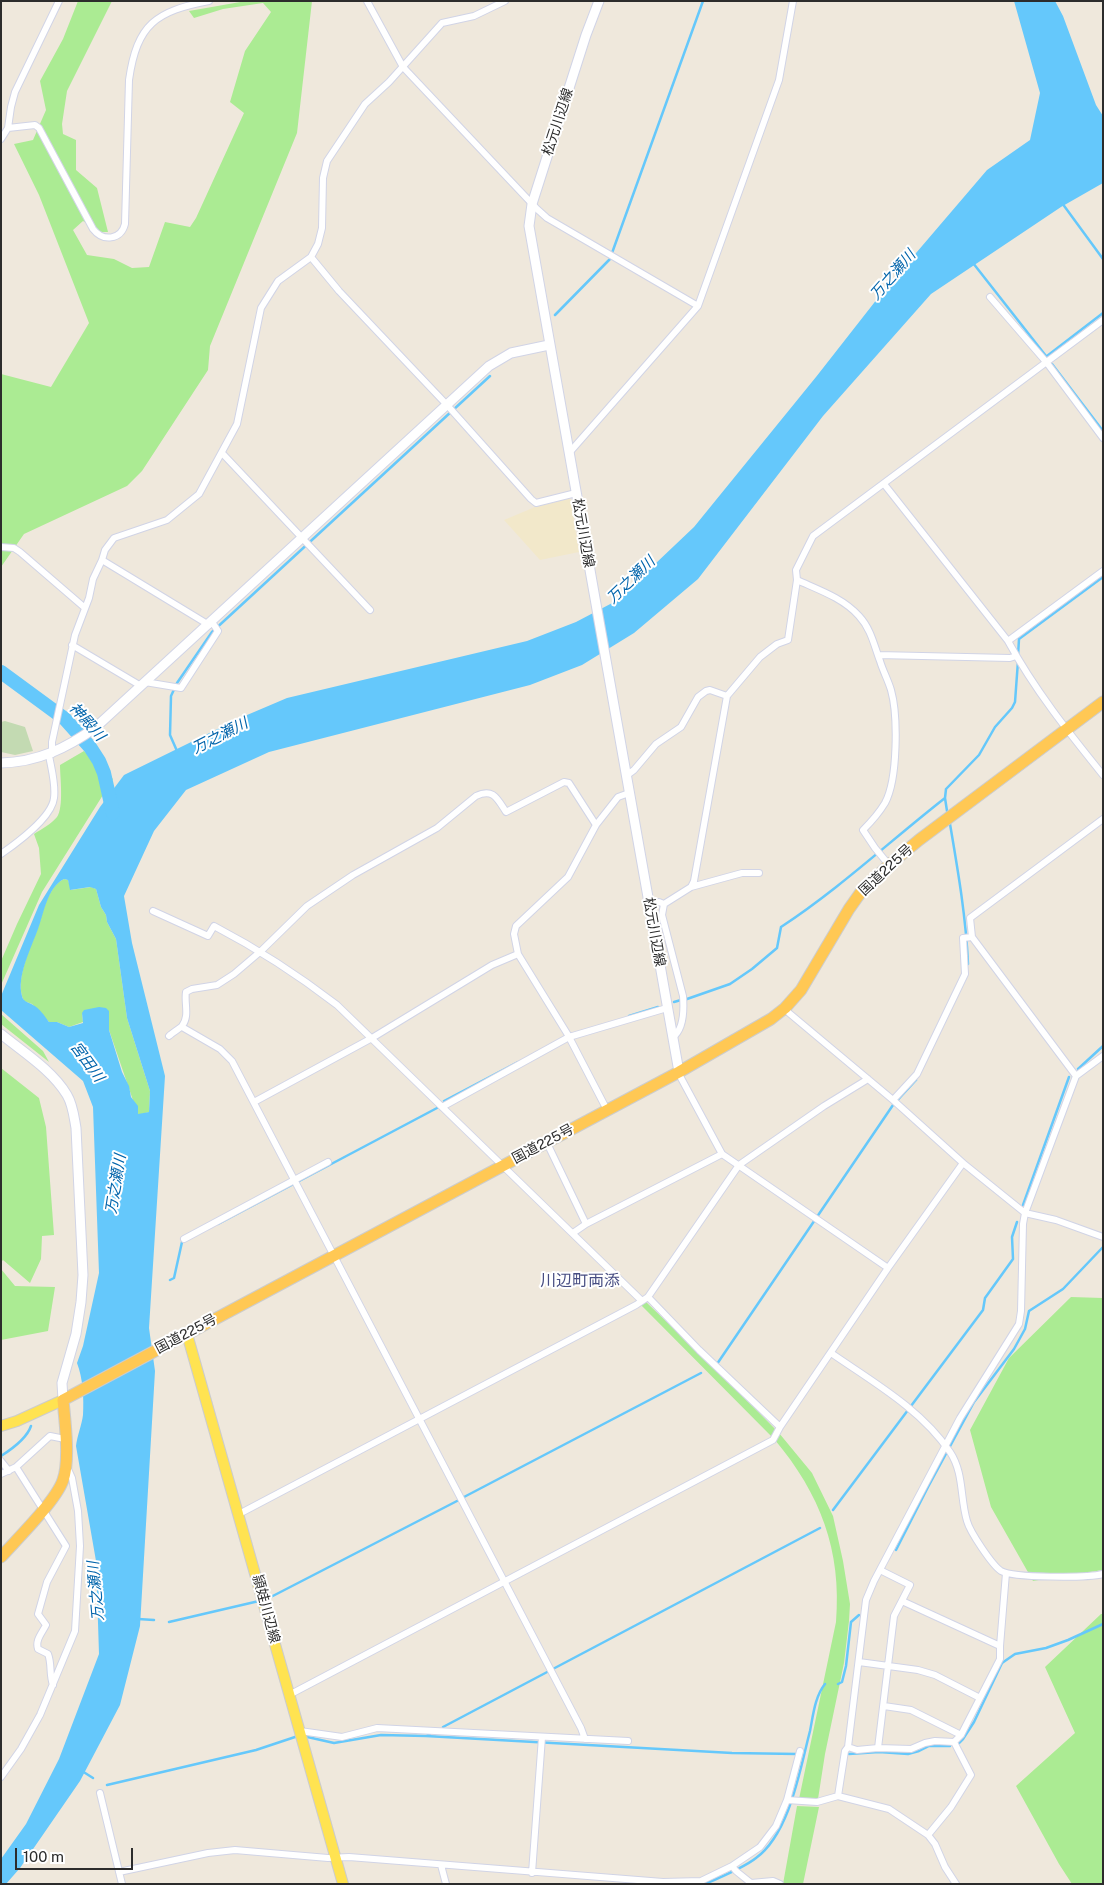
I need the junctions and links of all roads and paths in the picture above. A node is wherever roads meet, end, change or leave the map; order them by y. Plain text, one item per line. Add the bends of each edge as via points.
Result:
1 (59, 1) edge
2 (209, 1) edge
3 (368, 1) edge
4 (505, 1) edge
5 (599, 1) edge
6 (793, 1) edge
7 (403, 66) junction
8 (8, 128) junction
9 (1, 139) edge
10 (532, 204) junction
11 (311, 257) junction
12 (990, 297) dead end
13 (698, 306) junction
14 (1103, 320) edge
15 (549, 345) junction
16 (1047, 363) junction
17 (450, 409) junction
18 (1103, 438) edge
19 (222, 453) junction
20 (569, 453) junction
21 (884, 484) junction
22 (576, 493) junction
23 (305, 542) junction
24 (1, 547) edge
25 (102, 560) junction
26 (1103, 571) edge
27 (797, 580) junction
28 (85, 608) junction
29 (370, 610) dead end
30 (213, 626) junction
31 (1008, 642) junction
32 (72, 645) junction
33 (878, 655) junction
34 (1018, 659) junction
35 (143, 684) junction
36 (727, 696) junction
37 (1103, 702) edge
38 (1067, 730) junction
39 (50, 754) junction
40 (1, 763) edge
41 (1103, 775) edge
42 (626, 776) junction
43 (629, 794) junction
44 (1103, 819) edge
45 (596, 825) junction
46 (1, 854) edge
47 (889, 865) junction
48 (759, 873) dead end
49 (692, 887) junction
50 (649, 904) junction
51 (664, 904) junction
52 (153, 911) dead end
53 (969, 937) junction
54 (261, 951) junction
55 (518, 954) junction
56 (667, 1008) junction
57 (786, 1008) junction
58 (182, 1027) junction
59 (1, 1034) edge
60 (169, 1036) dead end
61 (568, 1036) junction
62 (672, 1037) junction
63 (372, 1038) junction
64 (1103, 1056) edge
65 (679, 1072) junction
66 (1076, 1076) junction
67 (868, 1079) junction
68 (254, 1102) junction
69 (895, 1102) junction
70 (442, 1107) junction
71 (607, 1110) junction
72 (547, 1143) junction
73 (722, 1154) junction
74 (328, 1162) dead end
75 (963, 1163) junction
76 (739, 1165) junction
77 (502, 1166) junction
78 (295, 1183) junction
79 (1025, 1213) junction
80 (586, 1224) junction
81 (573, 1233) junction
82 (1103, 1237) edge
83 (184, 1239) dead end
84 (335, 1255) junction
85 (888, 1268) junction
86 (645, 1299) junction
87 (187, 1334) junction
88 (831, 1353) junction
89 (63, 1400) junction
90 (420, 1420) junction
91 (1, 1426) edge
92 (780, 1427) junction
93 (65, 1439) junction
94 (947, 1448) junction
95 (1, 1461) edge
96 (66, 1466) junction
97 (16, 1467) junction
98 (9, 1471) junction
99 (1, 1474) edge
100 (43, 1509) junction
101 (239, 1514) junction
102 (1, 1557) edge
103 (880, 1570) junction
104 (1006, 1573) junction
105 (1103, 1574) edge
106 (504, 1582) junction
107 (902, 1600) junction
108 (1000, 1646) junction
109 (859, 1662) junction
110 (889, 1666) junction
111 (53, 1685) junction
112 (289, 1695) junction
113 (980, 1698) junction
114 (884, 1706) junction
115 (301, 1734) junction
116 (961, 1735) junction
117 (585, 1739) junction
118 (542, 1740) junction
119 (628, 1741) dead end
120 (954, 1742) junction
121 (848, 1747) junction
122 (878, 1748) junction
123 (800, 1751) dead end
124 (1, 1777) edge
125 (100, 1793) dead end
126 (838, 1796) junction
127 (791, 1800) junction
128 (928, 1835) junction
129 (336, 1857) junction
130 (441, 1865) junction
131 (734, 1868) junction
132 (119, 1872) junction
133 (532, 1872) junction
134 (663, 1883) edge
135 (122, 1884) edge
136 (343, 1884) edge
137 (446, 1884) edge
138 (780, 1884) edge
139 (956, 1884) edge

1 - 8 street via 15,92
2 - 8 street via 162,14 150,24 138,45 129,88 125,224 118,236 107,238 93,229 39,128
3 - 7 street
4 - 7 street via 474,16 442,23
5 - 10 main road, 松元川辺線
6 - 13 street via 779,80
7 - 10 street
7 - 11 street via 365,104 327,161 323,178 322,228
8 - 9 street
10 - 13 street via 547,218
10 - 15 main road, 松元川辺線 via 530,235
11 - 17 street
11 - 19 street via 278,281 261,308 237,424
12 - 16 street
13 - 20 street
14 - 16 street
15 - 17 main road via 521,350 489,366
15 - 20 main road, 松元川辺線
16 - 18 street
16 - 21 street
17 - 22 street via 536,503
17 - 23 main road
19 - 23 street
19 - 25 street via 199,494 167,520 114,538
20 - 22 main road, 松元川辺線
21 - 27 street via 813,536 796,570
21 - 31 street
22 - 42 main road, 松元川辺線
23 - 29 street
23 - 30 main road
24 - 28 street via 20,552
25 - 28 street
25 - 30 street
26 - 31 street
27 - 33 street via 847,603 868,628
27 - 36 street via 788,640 766,652
28 - 32 street
30 - 35 main road
30 - 35 street via 218,631 181,688
31 - 34 street
32 - 35 street
32 - 39 street
33 - 34 street
33 - 47 street via 893,700 894,772 885,802 863,830
34 - 38 street
35 - 39 main road via 96,727
36 - 42 street via 710,690 702,693 681,727 656,744
36 - 49 street
37 - 38 highway, 国道225号
38 - 41 street
38 - 47 highway, 国道225号
39 - 40 main road via 26,761
39 - 46 street via 55,791 52,807 28,834
42 - 43 main road, 松元川辺線
43 - 45 street via 618,797
43 - 50 main road, 松元川辺線
44 - 53 street via 970,918
45 - 54 street via 569,783 564,782 506,812 493,794 482,793 437,828 323,894
45 - 55 street via 568,877 516,926 514,934
47 - 57 highway, 国道225号 via 861,892 801,990
48 - 49 street via 742,873
49 - 51 street
50 - 51 street
50 - 56 main road, 松元川辺線
51 - 62 street via 662,916 684,1006 678,1033
52 - 54 street via 208,936 214,926
53 - 66 street
53 - 69 street via 963,938 965,974 916,1074
54 - 58 street via 218,984 186,992
54 - 63 street via 300,976
55 - 61 street
55 - 63 street via 492,966
56 - 61 street
56 - 62 main road, 松元川辺線
57 - 65 highway, 国道225号
57 - 67 street
58 - 60 street
58 - 68 street via 220,1049 232,1060
59 - 89 main road via 59,1083 68,1096 76,1128 83,1275 76,1334 62,1383
61 - 70 street
61 - 71 street
62 - 65 main road, 松元川辺線
63 - 68 street
63 - 70 street
64 - 66 street
65 - 71 highway, 国道225号
65 - 73 street
66 - 79 street
67 - 69 street
67 - 76 street
68 - 78 street
69 - 75 street
70 - 77 street
71 - 72 highway, 国道225号
72 - 77 highway, 国道225号
72 - 80 street
73 - 76 street
73 - 80 street
74 - 78 street
75 - 79 street
75 - 85 street
76 - 85 street
76 - 86 street
77 - 81 street
77 - 84 highway, 国道225号
78 - 83 street
78 - 84 street
79 - 82 street
79 - 94 street via 1019,1324 960,1418
80 - 81 street
81 - 86 street
84 - 87 highway, 国道225号
84 - 90 street
85 - 88 street
86 - 90 street
86 - 92 street
87 - 89 highway, 国道225号
87 - 101 main road, 頴娃川辺線
88 - 92 street
88 - 94 street via 909,1407
89 - 91 main road
89 - 93 highway
90 - 101 street
90 - 106 street
92 - 106 street via 772,1440 760,1447
93 - 96 highway
93 - 97 street via 50,1436
94 - 103 street
94 - 104 street via 958,1464 968,1523 993,1564
95 - 98 street
96 - 100 highway via 63,1481
96 - 111 street via 72,1478 78,1510 78,1595 75,1631
97 - 98 street
97 - 100 street
98 - 99 street
100 - 102 highway
100 - 111 street via 66,1546 47,1582 38,1614 46,1626 37,1646 48,1654
101 - 112 main road, 頴娃川辺線
103 - 107 street via 910,1585
103 - 109 street via 866,1600
104 - 105 street via 1083,1578
104 - 108 street
106 - 112 street
106 - 117 street
107 - 108 street
107 - 110 street via 894,1616
108 - 113 street via 1000,1659
109 - 110 street
109 - 121 street
110 - 113 street via 934,1675
110 - 114 street
111 - 124 street via 40,1715
112 - 115 main road, 頴娃川辺線
113 - 116 street
114 - 116 street via 911,1710
114 - 122 street
115 - 118 street via 342,1737 377,1728
115 - 129 main road, 頴娃川辺線
116 - 120 street
117 - 118 street
117 - 119 street
118 - 133 street
120 - 122 street via 935,1741 911,1749
120 - 128 street via 971,1775
121 - 122 street via 857,1750
121 - 126 street
123 - 127 street
125 - 132 street
126 - 127 street via 817,1802
126 - 128 street via 889,1809
127 - 131 street via 760,1848
128 - 139 street
129 - 130 street
129 - 132 street via 235,1850
129 - 136 main road, 頴娃川辺線
130 - 133 street
130 - 137 street
131 - 134 street via 701,1880
131 - 138 street via 751,1883 773,1880
132 - 135 street
133 - 134 street

